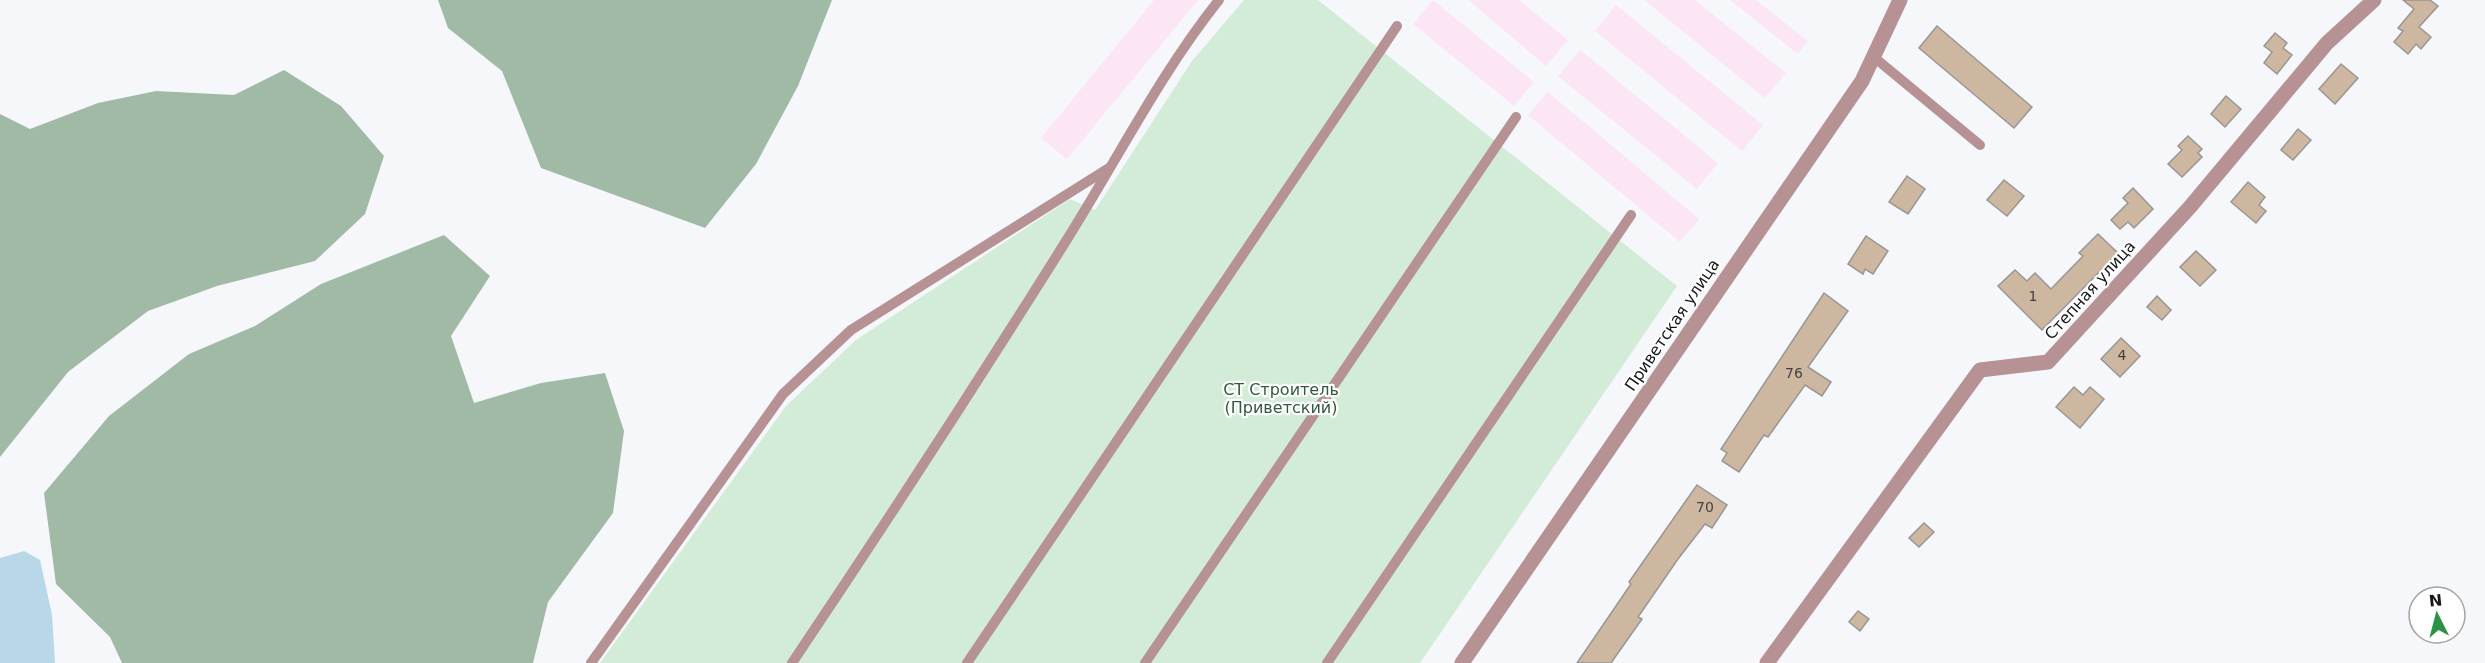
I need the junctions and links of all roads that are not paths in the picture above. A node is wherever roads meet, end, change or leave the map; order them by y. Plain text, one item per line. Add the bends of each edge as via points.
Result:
1 (1219, 0) edge
2 (1900, 0) edge
3 (2374, 0) edge
4 (1397, 27) dead end
5 (1875, 58) junction
6 (1516, 117) dead end
7 (1980, 145) dead end
8 (1113, 166) junction
9 (1630, 215) dead end
10 (591, 663) edge
11 (792, 663) edge
12 (968, 663) edge
13 (1145, 663) edge
14 (1327, 663) edge
15 (1462, 663) edge
16 (1767, 663) edge

1 - 8 lane via 1186,42
2 - 5 street, Приветская улица
3 - 16 street, Степная улица via 2327,43 2190,207 2048,362 1980,370
4 - 12 lane
5 - 7 lane
5 - 15 street, Приветская улица
6 - 13 lane
8 - 10 lane via 851,330 783,394
8 - 11 lane via 936,449
9 - 14 lane

